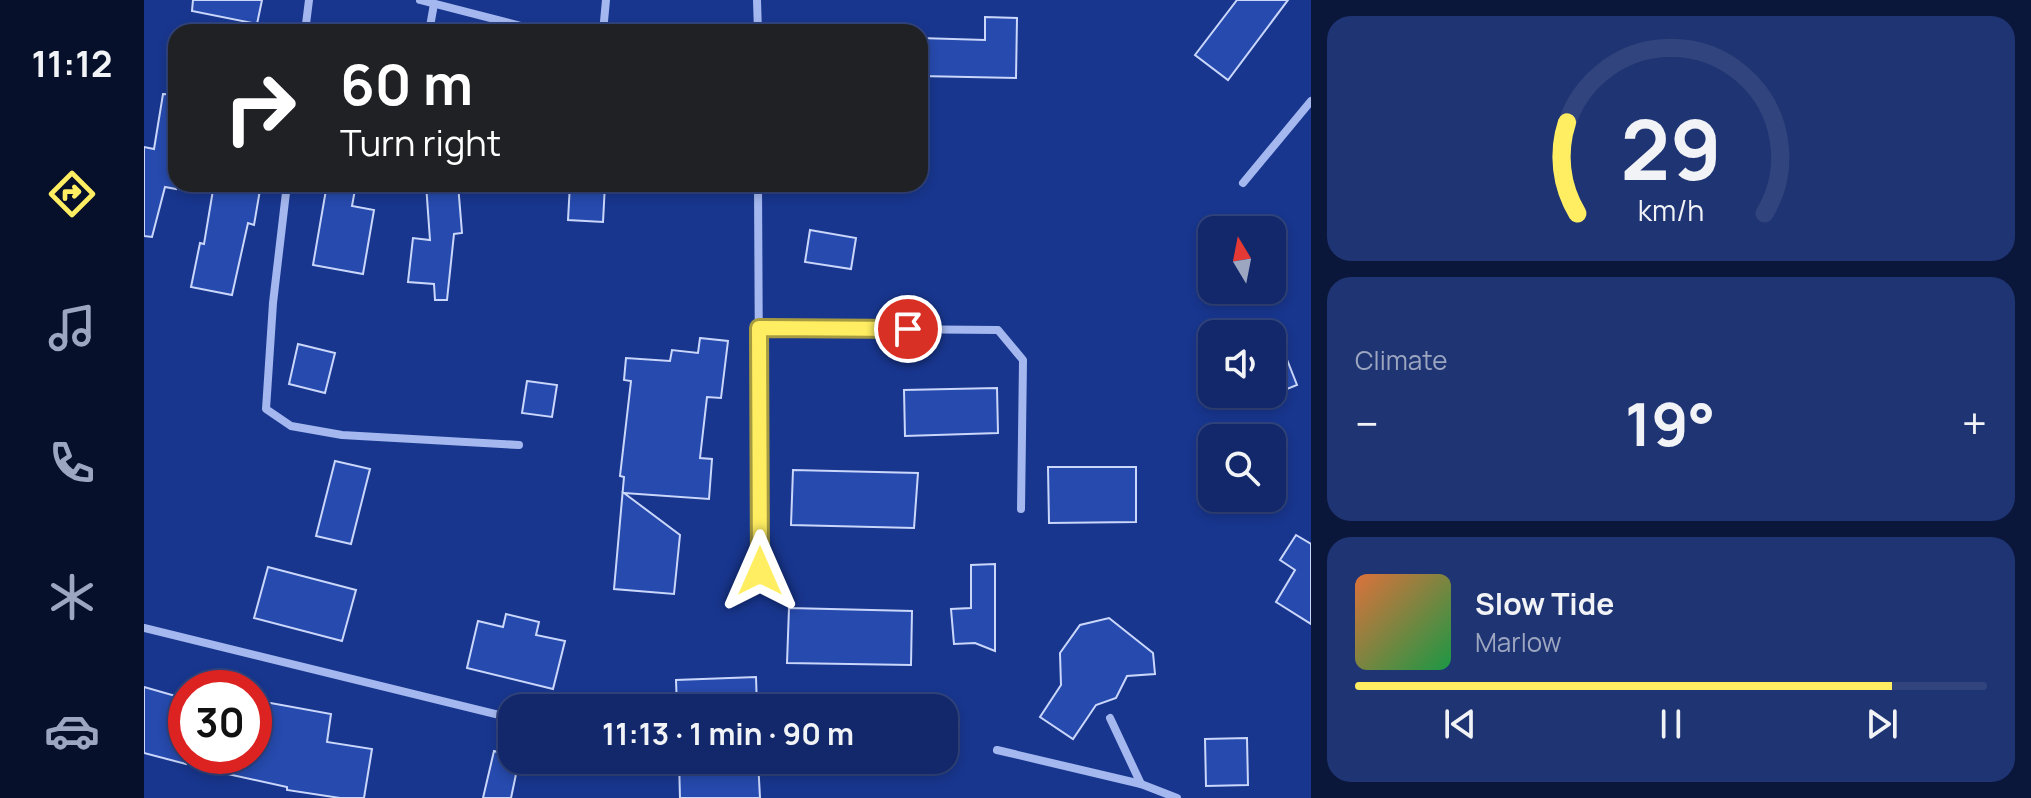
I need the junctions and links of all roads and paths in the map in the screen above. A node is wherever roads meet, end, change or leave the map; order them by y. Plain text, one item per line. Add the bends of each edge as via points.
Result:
1 (309, 0) edge
2 (420, 0) edge
3 (606, 0) edge
4 (757, 0) edge
5 (434, 4) junction
6 (306, 24) edge
7 (430, 24) edge
8 (513, 24) edge
9 (604, 24) edge
10 (758, 24) edge
11 (1311, 101) edge
12 (1243, 183) dead end
13 (286, 192) edge
14 (758, 192) edge
15 (759, 328) junction
16 (519, 445) dead end
17 (1021, 509) dead end
18 (760, 571) dead end
19 (144, 628) edge
20 (498, 715) edge
21 (1110, 718) dead end
22 (997, 750) dead end
23 (1141, 784) junction
24 (1177, 798) edge

1 - 6 street
2 - 5 street
3 - 9 street
4 - 10 street
5 - 7 street
5 - 8 street
11 - 12 street
13 - 16 street via 266,409 291,426 342,435
14 - 15 street
15 - 17 street via 998,330 1023,360
15 - 18 street
19 - 20 street
21 - 23 street
22 - 23 street
23 - 24 street

